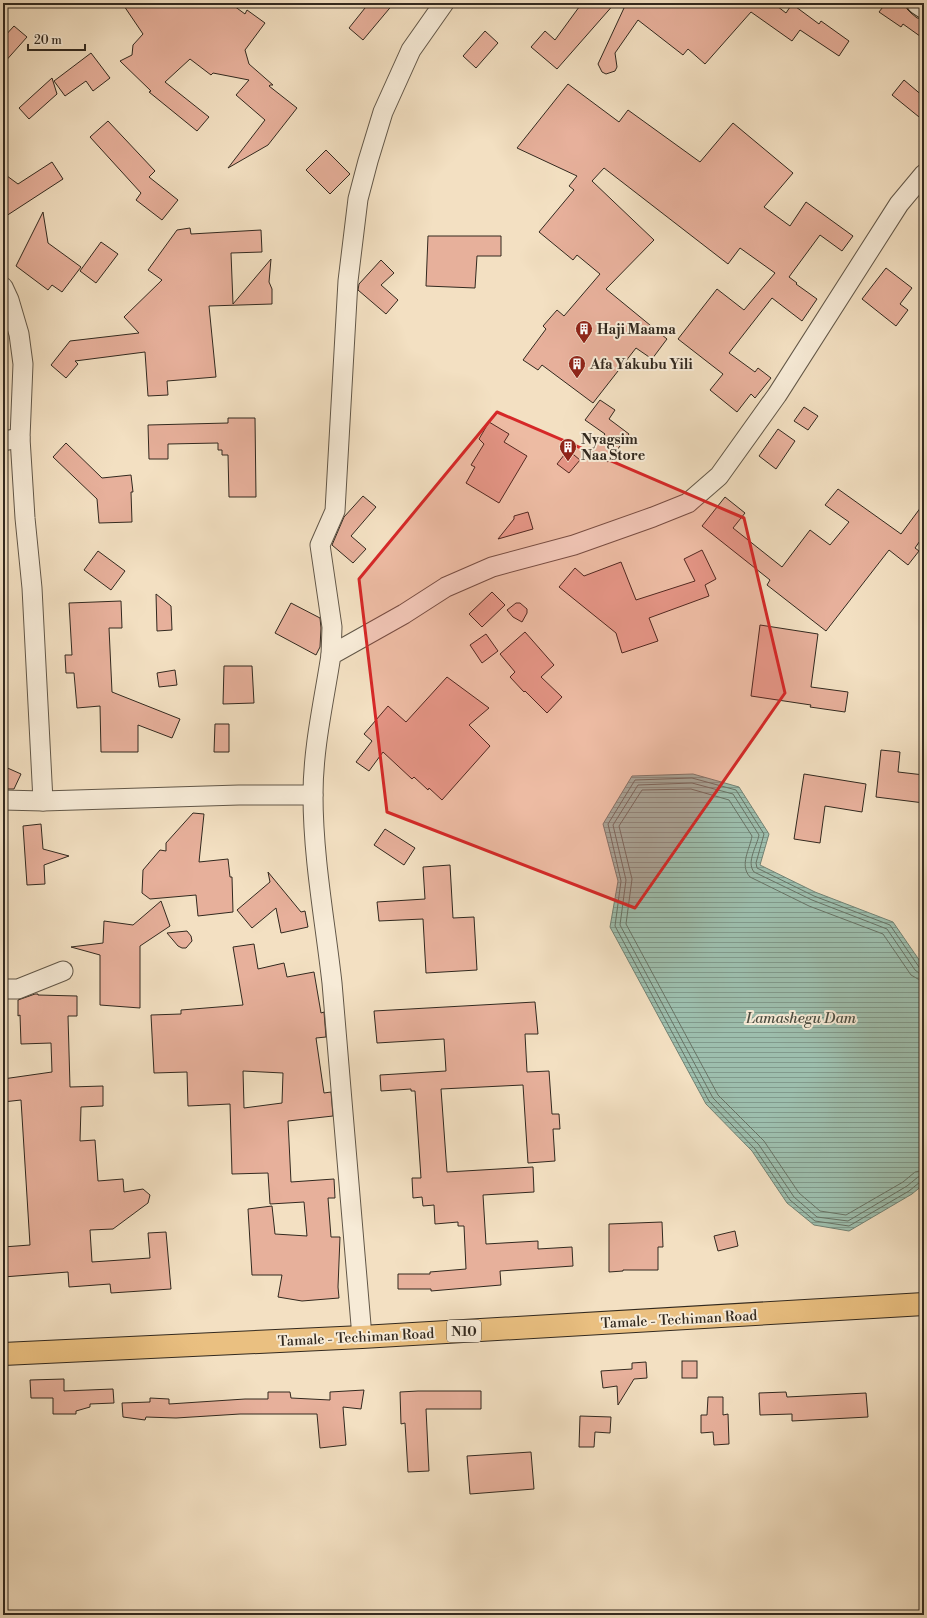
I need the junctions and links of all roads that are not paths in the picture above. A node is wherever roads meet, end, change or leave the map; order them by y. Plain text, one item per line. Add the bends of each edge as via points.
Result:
1 (444, 3) edge
2 (918, 3) edge
3 (924, 7) edge
4 (924, 174) edge
5 (3, 287) edge
6 (12, 439) edge
7 (331, 655) junction
8 (313, 795) junction
9 (3, 800) edge
10 (43, 801) junction
11 (63, 971) dead end
12 (3, 989) edge
13 (924, 1304) edge
14 (362, 1337) junction
15 (3, 1354) edge

1 - 7 street via 411,50 383,112 358,199 348,281 335,511 320,545 332,627
2 - 3 street
4 - 7 street via 899,204 773,401 719,476 688,503 574,545 492,567 446,587
5 - 6 street via 19,334 22,364
6 - 10 street via 25,518 32,588
7 - 8 street via 318,726
8 - 10 street
8 - 14 street via 316,849 345,1121
9 - 10 street
11 - 12 street via 18,989
13 - 14 highway, Tamale - Techiman Road / N10
14 - 15 highway, Tamale - Techiman Road / N10

